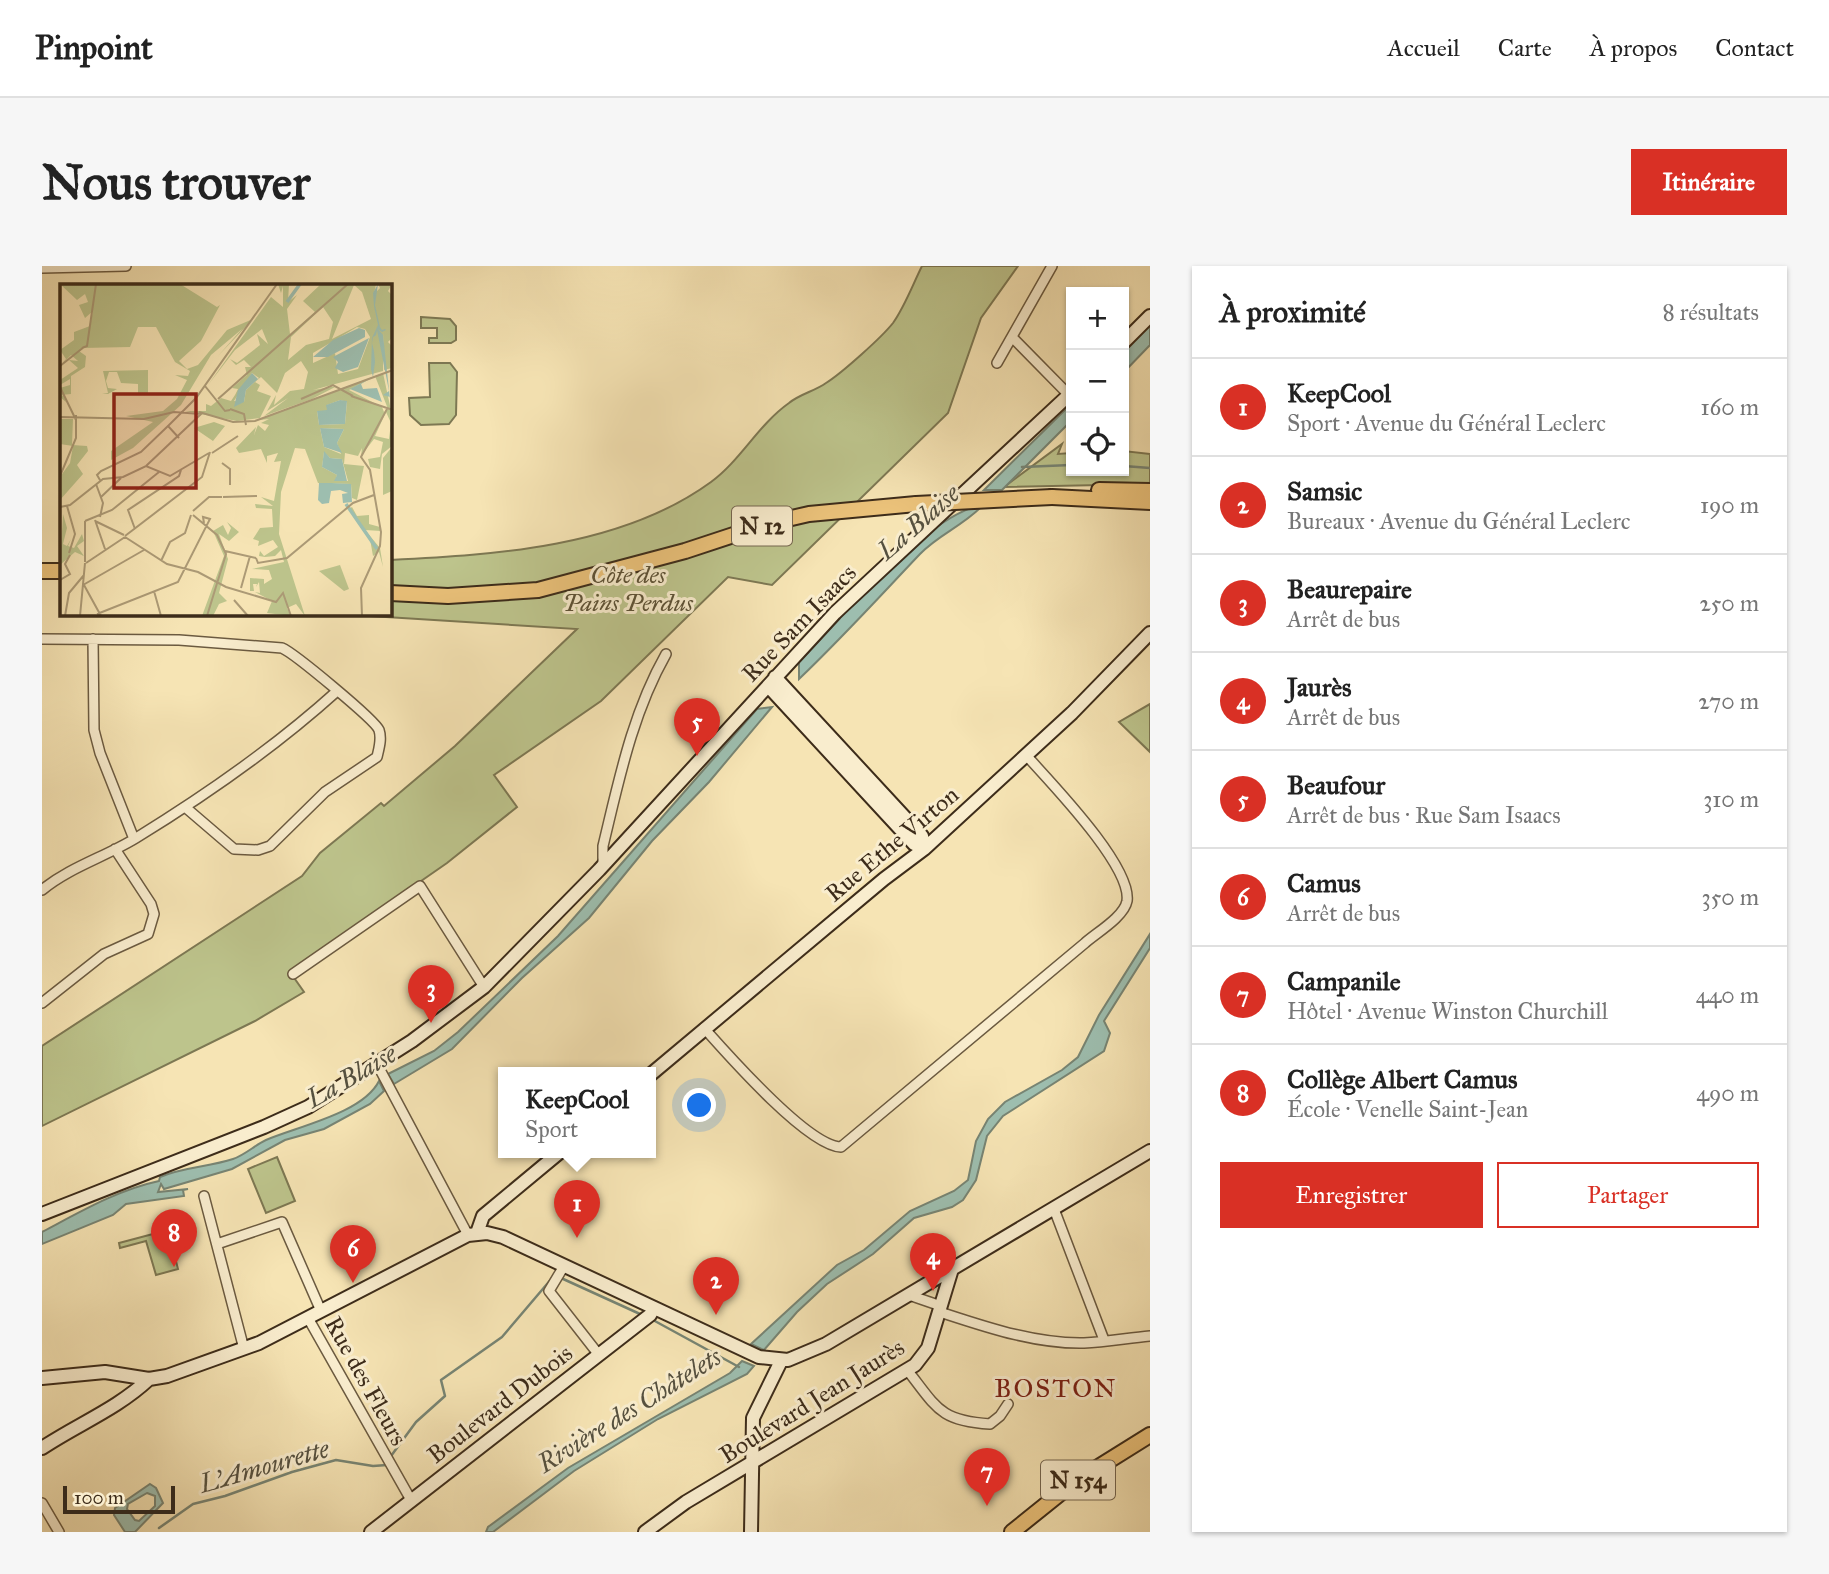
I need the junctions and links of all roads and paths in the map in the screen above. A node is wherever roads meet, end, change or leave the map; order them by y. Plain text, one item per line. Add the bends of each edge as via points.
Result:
1 (126, 266) edge
2 (1052, 266) edge
3 (42, 268) edge
4 (1150, 316) edge
5 (1012, 337) junction
6 (1129, 337) edge
7 (997, 363) dead end
8 (1066, 390) edge
9 (1066, 398) edge
10 (1150, 491) edge
11 (1056, 494) junction
12 (1150, 502) edge
13 (42, 571) edge
14 (60, 571) edge
15 (392, 593) edge
16 (1150, 633) edge
17 (42, 639) edge
18 (93, 639) junction
19 (666, 654) dead end
20 (772, 682) junction
21 (336, 692) junction
22 (1026, 755) junction
23 (185, 807) junction
24 (134, 839) junction
25 (920, 843) junction
26 (115, 849) junction
27 (603, 866) junction
28 (42, 890) edge
29 (293, 974) dead end
30 (484, 987) junction
31 (42, 1003) edge
32 (704, 1028) junction
33 (379, 1067) junction
34 (656, 1070) edge
35 (1150, 1151) edge
36 (553, 1158) edge
37 (204, 1196) dead end
38 (1054, 1209) junction
39 (42, 1214) edge
40 (473, 1234) junction
41 (217, 1244) junction
42 (564, 1266) junction
43 (952, 1269) junction
44 (909, 1295) junction
45 (654, 1308) junction
46 (940, 1309) junction
47 (321, 1311) junction
48 (308, 1318) junction
49 (1150, 1336) edge
50 (1104, 1340) junction
51 (244, 1349) junction
52 (599, 1355) junction
53 (781, 1361) junction
54 (908, 1371) junction
55 (42, 1378) edge
56 (149, 1379) junction
57 (1007, 1404) dead end
58 (1150, 1435) edge
59 (1150, 1442) edge
60 (42, 1448) edge
61 (752, 1464) junction
62 (411, 1500) junction
63 (42, 1503) edge
64 (59, 1532) edge
65 (370, 1532) edge
66 (645, 1532) edge
67 (751, 1532) edge
68 (1012, 1532) edge
69 (1021, 1532) edge

1 - 3 street
2 - 5 street
4 - 6 main road
5 - 7 street
5 - 8 street
9 - 20 main road, Rue Sam Isaacs via 875,574
10 - 11 main road, N 12
11 - 12 main road, N 12
11 - 15 main road, N 12, bridge via 920,500 809,514 538,590 436,596
13 - 14 main road
16 - 22 main road, Rue Ethe Virton
17 - 18 street
18 - 21 street via 282,648 293,652
18 - 24 street via 94,730
19 - 27 street via 635,720 603,846
20 - 25 main road
20 - 27 main road, Rue Sam Isaacs
21 - 23 street via 292,732
21 - 23 street via 372,719 379,730 377,757 325,792 270,846 244,852 234,849
22 - 25 main road, Rue Ethe Virton
22 - 32 street via 1109,852 1126,889 1123,911 841,1147 824,1142 779,1106
23 - 24 street
24 - 26 street
25 - 32 main road, Rue Ethe Virton
26 - 28 street
26 - 31 street via 151,904 154,914 148,934 104,954
27 - 30 main road, Rue Sam Isaacs
29 - 30 street via 420,886
30 - 33 main road, Rue Sam Isaacs
32 - 34 main road, Rue Ethe Virton
33 - 39 main road, Rue Sam Isaacs via 264,1127
33 - 40 street
35 - 38 main road
36 - 40 main road via 483,1216
37 - 41 street
38 - 43 main road
38 - 50 street
40 - 42 main road via 503,1237
40 - 47 main road
41 - 47 street via 282,1222
41 - 51 street
42 - 45 main road
42 - 52 street via 549,1291
43 - 44 main road
43 - 46 main road, Boulevard Jean Jaurès
44 - 46 street
44 - 53 main road via 817,1349
45 - 52 main road, Boulevard Dubois
45 - 53 main road via 759,1357
46 - 50 street via 1011,1334 1055,1341
46 - 54 main road, Boulevard Jean Jaurès via 928,1348
47 - 48 main road
48 - 51 main road
48 - 62 street, Rue des Fleurs
49 - 50 street
51 - 56 main road
52 - 62 main road, Boulevard Dubois
53 - 61 main road via 753,1418
54 - 57 street via 950,1418 990,1424
54 - 61 main road, Boulevard Jean Jaurès
55 - 56 main road via 105,1372
56 - 60 main road via 118,1406
58 - 68 main road, N 154 via 1073,1483
59 - 69 main road, N 154 via 1090,1479
61 - 66 main road, Boulevard Jean Jaurès
61 - 67 main road
62 - 65 main road, Boulevard Dubois
63 - 64 street

